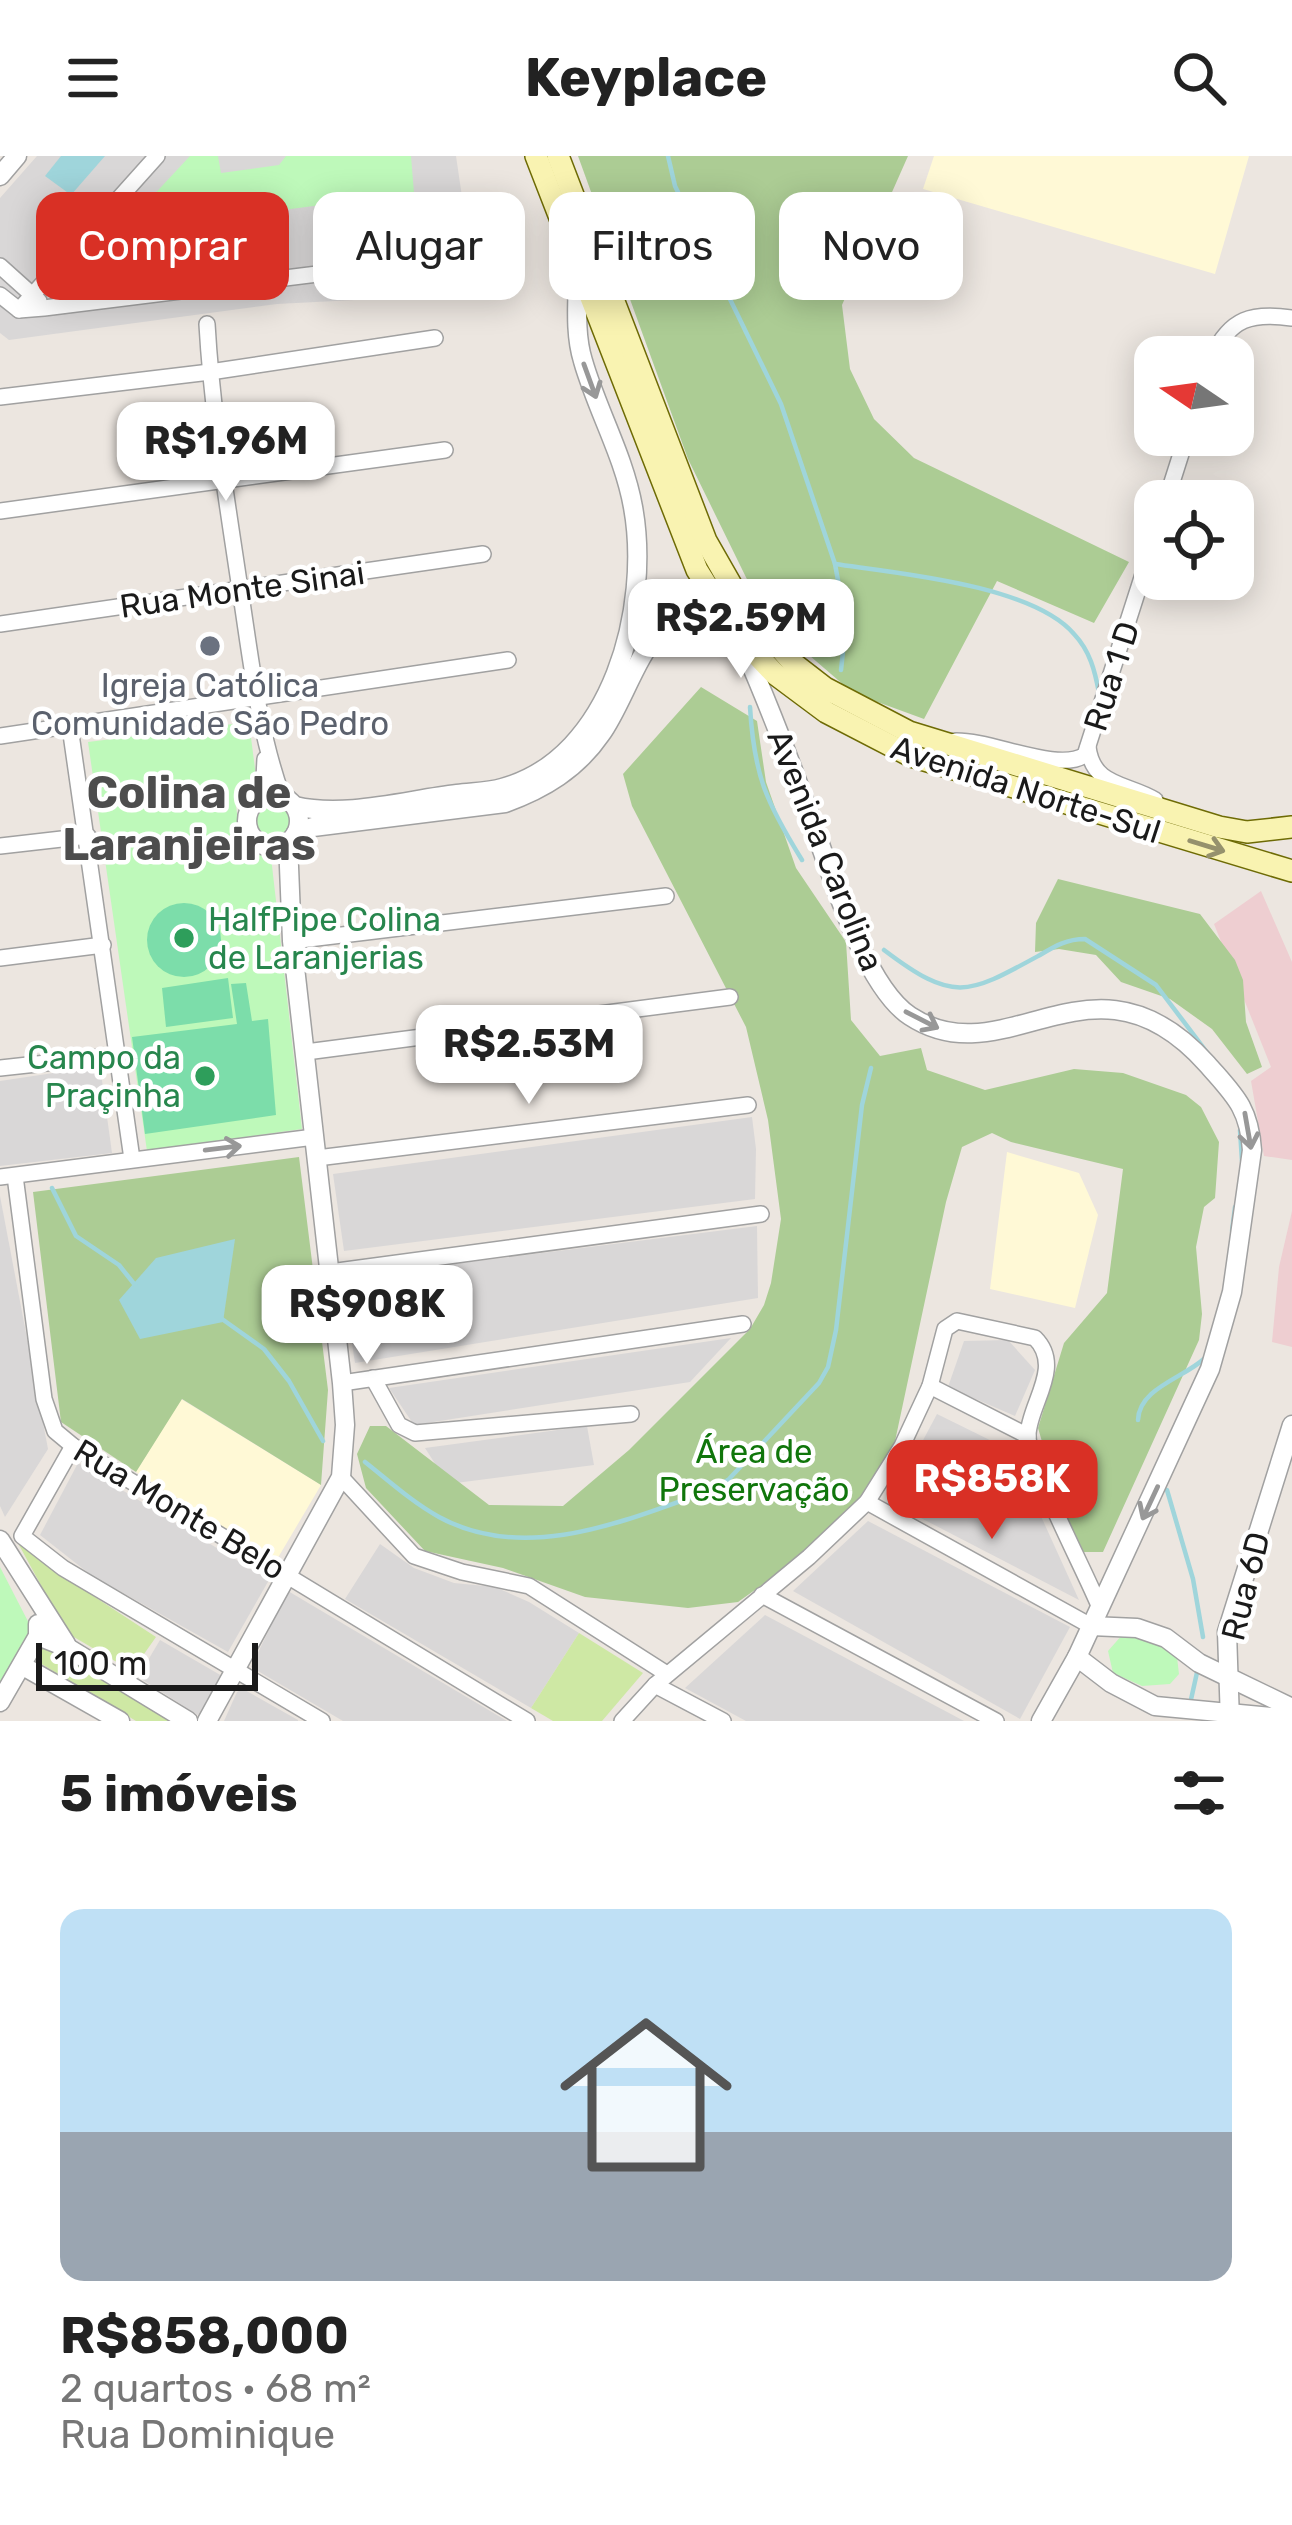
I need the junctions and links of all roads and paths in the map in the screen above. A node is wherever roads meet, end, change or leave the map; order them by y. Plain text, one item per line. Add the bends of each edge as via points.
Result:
1 (17, 156) edge
2 (157, 156) edge
3 (542, 159) edge
4 (0, 176) edge
5 (553, 192) edge
6 (0, 266) edge
7 (313, 275) edge
8 (32, 294) junction
9 (0, 295) edge
10 (578, 300) edge
11 (591, 300) edge
12 (44, 308) junction
13 (19, 310) junction
14 (1292, 318) edge
15 (207, 324) dead end
16 (1226, 336) edge
17 (435, 338) dead end
18 (210, 372) junction
19 (0, 397) edge
20 (445, 450) dead end
21 (224, 479) junction
22 (0, 511) edge
23 (483, 554) dead end
24 (241, 589) junction
25 (1135, 600) edge
26 (720, 611) junction
27 (0, 624) edge
28 (737, 634) junction
29 (508, 660) dead end
30 (257, 698) junction
31 (70, 727) junction
32 (0, 736) edge
33 (938, 742) junction
34 (1088, 747) junction
35 (280, 800) junction
36 (1170, 813) junction
37 (1292, 827) edge
38 (88, 836) junction
39 (285, 840) junction
40 (0, 846) edge
41 (1292, 871) edge
42 (665, 896) dead end
43 (292, 941) junction
44 (104, 945) junction
45 (0, 958) edge
46 (730, 997) dead end
47 (305, 1052) junction
48 (119, 1055) junction
49 (0, 1068) edge
50 (748, 1105) dead end
51 (314, 1137) junction
52 (317, 1159) junction
53 (132, 1160) junction
54 (8, 1177) edge
55 (761, 1214) dead end
56 (330, 1272) junction
57 (743, 1324) dead end
58 (373, 1378) junction
59 (342, 1383) junction
60 (930, 1386) junction
61 (631, 1414) dead end
62 (1292, 1426) edge
63 (1028, 1436) junction
64 (73, 1446) junction
65 (341, 1477) junction
66 (867, 1502) junction
67 (0, 1540) edge
68 (288, 1575) junction
69 (30, 1591) junction
70 (762, 1595) junction
71 (1095, 1617) junction
72 (38, 1636) junction
73 (68, 1648) junction
74 (1076, 1657) junction
75 (23, 1666) junction
76 (235, 1669) junction
77 (1229, 1678) junction
78 (661, 1680) junction
79 (0, 1702) edge
80 (1292, 1708) edge
81 (1230, 1718) edge
82 (1292, 1719) edge
83 (120, 1721) edge
84 (188, 1721) edge
85 (207, 1721) edge
86 (322, 1721) edge
87 (527, 1721) edge
88 (622, 1721) edge
89 (723, 1721) edge
90 (996, 1721) edge
91 (1041, 1721) edge

1 - 4 street
2 - 8 street
3 - 5 main road, Avenida Norte-Sul
3 - 33 main road, Avenida Norte-Sul via 693,512 742,604 825,688
6 - 8 street
7 - 12 street
8 - 12 street
8 - 13 street
9 - 13 street
10 -> 35 street via 583,360 628,484 640,551 626,643 588,728 549,764 502,788 328,810
11 - 26 main road, Avenida Norte-Sul via 687,548
12 - 13 street
14 - 16 street via 1263,314 1234,323
15 - 18 street
17 - 18 street
18 - 19 street
18 - 21 street
20 - 21 street
21 - 22 street
21 - 24 street
23 - 24 street, Rua Monte Sinai
24 - 27 street, Rua Monte Sinai
24 - 30 street
25 - 34 street, Rua 1 D
26 - 28 main road, Avenida Norte-Sul
26 - 39 street via 691,610 656,633 600,736 536,792
28 -> 41 main road, Avenida Norte-Sul via 797,692 883,745
28 -> 71 street, Avenida Carolina via 850,920 890,998 910,1016 961,1034 1082,1010 1140,1015 1190,1046 1242,1103 1252,1150 1222,1335
29 - 30 street
30 - 31 street
30 - 35 street
31 - 32 street
31 - 38 street
33 - 34 street, Rua 1 D via 976,741 1065,763
33 - 36 main road, Avenida Norte-Sul
34 - 36 street, Rua 1 D via 1090,764 1105,780 1152,797
35 - 39 street via 299,819
35 - 39 street via 250,809 248,827 258,842
36 - 37 main road, Avenida Norte-Sul via 1234,830
38 - 40 street
38 - 44 street
39 - 43 street
42 - 43 street
43 - 47 street
44 - 45 street
44 - 48 street
46 - 47 street
47 - 51 street
48 - 49 street
48 - 53 street
50 - 52 street
51 - 52 street
53 -> 51 street
52 - 56 street
53 - 54 street
54 - 64 street, Rua Monte Belo via 44,1400 55,1430
55 - 56 street
56 - 59 street
57 - 58 street
58 - 59 street
58 - 61 street via 399,1425 416,1433
59 - 65 street
60 - 63 street
60 - 63 street via 942,1335 957,1322 1035,1338 1046,1378
60 - 66 street
62 - 77 street, Rua 6D via 1228,1632
63 - 71 street
64 - 68 street, Rua Monte Belo
64 - 76 street via 22,1536
65 - 68 street
65 - 78 street via 414,1556 529,1586
66 - 70 street
66 - 71 street
67 - 69 street
68 - 76 street
68 - 87 street, Rua Monte Belo
69 - 72 street
69 - 73 street
70 - 78 street
70 - 90 street
71 - 74 street, Avenida Carolina
71 - 77 street via 1166,1638
72 - 73 street
72 - 75 street
73 - 84 street
74 - 81 street via 1155,1706
74 - 91 street, Avenida Carolina
75 - 79 street
75 - 83 street
76 - 85 street
76 - 86 street
77 - 80 street
77 - 81 street, Rua 6D
78 - 88 street
78 - 89 street
81 - 82 street

